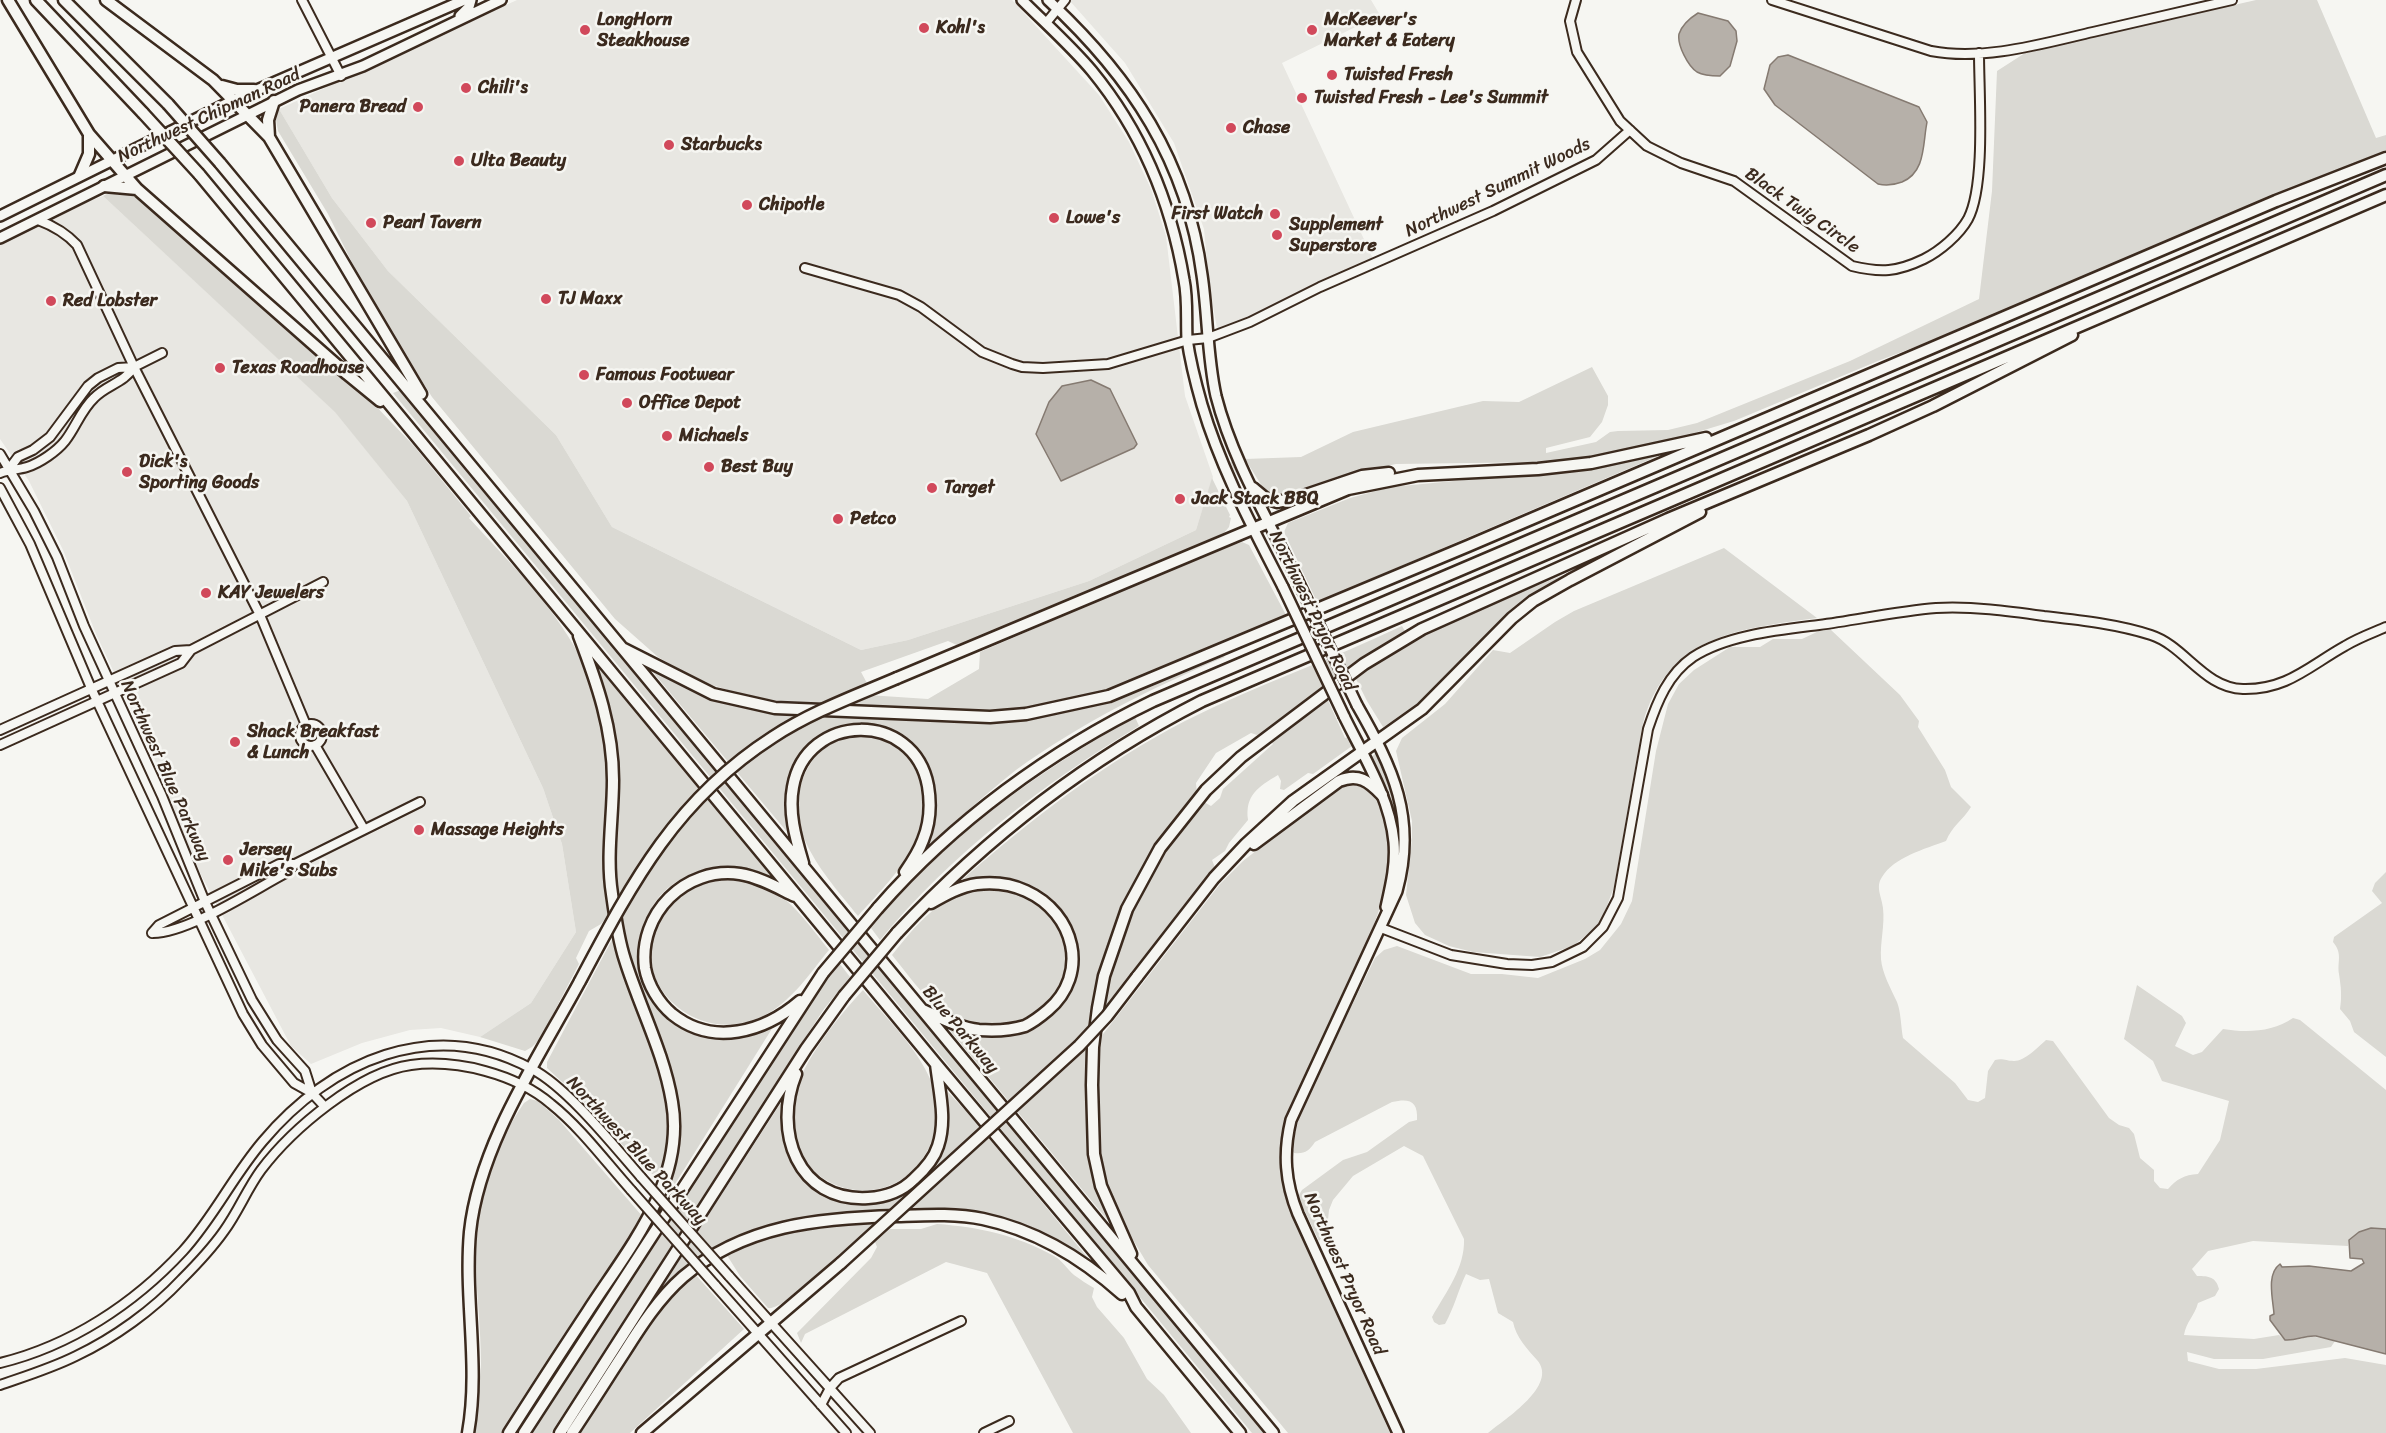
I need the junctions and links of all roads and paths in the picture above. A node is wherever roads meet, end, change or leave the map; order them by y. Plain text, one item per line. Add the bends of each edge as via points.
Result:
1 (8, 0) edge
2 (36, 0) edge
3 (64, 0) edge
4 (106, 0) edge
5 (302, 0) edge
6 (464, 0) edge
7 (471, 0) edge
8 (501, 0) edge
9 (1022, 0) edge
10 (1048, 0) edge
11 (1065, 0) edge
12 (1576, 0) edge
13 (1772, 0) edge
14 (2232, 0) edge
15 (1058, 9) junction
16 (454, 22) junction
17 (1046, 23) junction
18 (1979, 53) junction
19 (332, 58) junction
20 (340, 76) junction
21 (219, 86) junction
22 (254, 90) junction
23 (234, 100) junction
24 (274, 102) junction
25 (248, 115) junction
26 (1630, 130) junction
27 (89, 134) junction
28 (269, 137) junction
29 (2386, 158) edge
30 (111, 159) junction
31 (126, 174) junction
32 (80, 175) junction
33 (2386, 175) edge
34 (104, 186) junction
35 (137, 189) junction
36 (2386, 195) edge
37 (0, 216) edge
38 (39, 220) junction
39 (0, 238) edge
40 (805, 268) dead end
41 (2156, 293) junction
42 (1208, 338) junction
43 (1188, 340) junction
44 (162, 353) dead end
45 (134, 368) junction
46 (396, 414) junction
47 (444, 430) junction
48 (1729, 433) junction
49 (0, 454) edge
50 (9, 469) junction
51 (1464, 472) junction
52 (0, 473) edge
53 (1753, 485) junction
54 (0, 488) edge
55 (1253, 488) junction
56 (1269, 520) junction
57 (1253, 528) junction
58 (323, 582) dead end
59 (260, 615) junction
60 (574, 624) junction
61 (2386, 627) edge
62 (622, 648) junction
63 (191, 650) junction
64 (108, 680) junction
65 (91, 688) junction
66 (115, 693) junction
67 (97, 700) junction
68 (306, 725) junction
69 (0, 730) edge
70 (1378, 741) junction
71 (0, 745) edge
72 (315, 745) junction
73 (1361, 752) junction
74 (1382, 795) junction
75 (420, 802) dead end
76 (364, 829) junction
77 (295, 864) junction
78 (1227, 864) junction
79 (804, 867) junction
80 (894, 890) junction
81 (798, 897) junction
82 (205, 902) junction
83 (193, 907) junction
84 (211, 912) junction
85 (915, 913) junction
86 (199, 918) junction
87 (1381, 928) junction
88 (807, 995) junction
89 (920, 1009) junction
90 (806, 1049) junction
91 (936, 1064) junction
92 (532, 1069) junction
93 (523, 1084) junction
94 (312, 1093) junction
95 (324, 1107) junction
96 (1138, 1270) junction
97 (1136, 1307) junction
98 (961, 1321) dead end
99 (772, 1322) junction
100 (758, 1334) junction
101 (0, 1363) edge
102 (0, 1385) edge
103 (830, 1388) junction
104 (821, 1405) junction
105 (1009, 1421) dead end
106 (468, 1433) edge
107 (509, 1433) edge
108 (524, 1433) edge
109 (560, 1433) edge
110 (572, 1433) edge
111 (642, 1433) edge
112 (846, 1433) edge
113 (870, 1433) edge
114 (984, 1433) edge
115 (1240, 1433) edge
116 (1273, 1433) edge
117 (1398, 1433) edge

1 - 27 highway
2 - 46 highway, bridge via 199,174
3 - 47 highway, bridge via 168,104
4 - 21 highway
5 - 19 street
6 - 19 main road, Northwest Chipman Road
7 - 16 main road
8 - 16 main road, Northwest Chipman Road
9 - 17 main road, Northwest Pryor Road
10 - 15 main road, Northwest Pryor Road
11 - 15 street
12 - 26 street, Black Twig Circle via 1570,21 1577,52 1620,121
13 - 18 street via 1931,51
14 - 18 street via 2033,46
15 - 17 street
15 - 42 main road, Northwest Pryor Road via 1108,61 1154,126 1168,155 1196,238
16 - 20 main road, Northwest Chipman Road
17 - 43 main road, Northwest Pryor Road via 1118,105 1162,189 1185,284
18 - 26 street, Black Twig Circle via 1978,186 1968,218 1935,254 1906,267 1875,271 1852,266 1734,180 1681,163 1647,146
19 - 20 street
19 - 22 main road, Northwest Chipman Road
20 - 24 main road, Northwest Chipman Road
21 - 22 highway
21 - 23 highway
22 - 23 main road, Northwest Chipman Road
23 - 25 highway
23 - 30 main road, Northwest Chipman Road
24 - 25 main road, Northwest Chipman Road
24 - 28 highway via 268,120
25 - 28 highway
25 - 31 main road, Northwest Chipman Road
26 - 42 street, Northwest Summit Woods via 1596,160 1493,211
27 - 30 highway
27 - 32 highway via 89,154
28 - 47 highway
29 - 48 highway
30 - 31 highway
30 - 32 main road, Northwest Chipman Road
31 - 34 main road, Northwest Chipman Road
31 - 35 highway
32 - 37 main road, Northwest Chipman Road
33 - 80 highway via 1153,701 1096,730 1025,777 960,828
34 - 35 highway
34 - 38 main road, Northwest Chipman Road
35 - 46 highway
36 - 41 highway
38 - 39 main road, Northwest Chipman Road
38 - 45 street via 69,236 77,245
40 - 43 street, Northwest Summit Woods via 899,295 982,352 1022,367 1108,364
41 - 53 highway via 1933,406
41 - 85 highway via 1202,701 1130,740 1040,801 983,848
42 - 43 street, Northwest Summit Woods
42 - 55 main road, Northwest Pryor Road via 1209,364 1222,415
43 - 57 main road, Northwest Pryor Road via 1213,438
44 - 45 street
45 - 50 street via 118,368 88,386 50,437 18,457
45 - 50 street via 127,378 95,396 64,443 53,452 27,468
45 - 59 street
46 - 60 highway
47 - 62 highway, Blue Parkway
48 - 51 highway via 1591,463
48 - 62 highway via 1183,666 1109,696 1066,707 990,717 775,708 713,694
49 - 50 street, Northwest Blue Parkway
50 - 52 street
50 - 64 street, Northwest Blue Parkway via 57,557
51 - 55 highway via 1419,470 1374,475 1277,502
51 - 56 highway via 1373,482
53 - 70 highway via 1533,601 1422,709
53 - 96 highway via 1668,519 1393,645 1241,757 1180,821 1148,868 1124,918 1104,976 1093,1047 1094,1154 1101,1186
54 - 65 street, Northwest Blue Parkway via 30,544
55 - 56 main road, Northwest Pryor Road
56 - 57 highway
56 - 70 main road, Northwest Pryor Road, bridge
57 - 73 main road, Northwest Pryor Road, bridge
57 - 92 highway, bridge via 806,718 744,757 685,811 654,850
58 - 59 street
59 - 63 street
59 - 68 street
60 - 81 highway
60 - 107 highway via 609,730 613,781 610,883 616,927 666,1074 674,1129 667,1174 646,1221
61 - 87 street via 2346,645 2290,681 2267,688 2241,689 2205,674 2176,649 2152,636 2086,622 1976,608 1934,609 1784,629 1721,643 1691,658 1676,673 1655,707 1618,898 1603,927 1583,947 1552,962 1507,964 1451,955
62 - 79 highway, Blue Parkway
63 - 64 street via 175,651
63 - 66 street via 181,663
64 - 65 street
64 - 66 street, Northwest Blue Parkway
65 - 67 street, Northwest Blue Parkway
65 - 69 street
66 - 67 street
66 - 82 street, Northwest Blue Parkway
67 - 71 street
67 - 83 street, Northwest Blue Parkway
68 - 72 street via 300,737 304,743
68 - 72 street via 316,725 321,731
70 - 73 highway
70 - 87 main road, Northwest Pryor Road via 1399,792 1406,838 1397,891
72 - 76 street
73 - 74 main road, Northwest Pryor Road
73 - 78 highway via 1293,801
74 - 78 highway via 1366,780 1353,777 1339,781
74 - 87 main road, Northwest Pryor Road via 1394,841 1394,870
75 - 76 street
76 - 77 street
77 - 82 street via 279,864
77 - 84 street via 284,874
78 - 99 highway, bridge via 1079,1046
79 - 80 highway via 792,807 793,786 801,765 813,748 829,737 862,729 879,731 907,746 918,759 930,798 923,840
79 - 89 highway, Blue Parkway
80 - 88 highway, bridge
81 - 88 highway via 740,874 715,873 695,879 672,893 659,908 648,928 645,969 664,1007 681,1021 718,1033 759,1027
81 - 91 highway
82 - 83 street
82 - 84 street, Northwest Blue Parkway
83 - 86 street, Northwest Blue Parkway
83 - 86 street via 159,925 152,933 164,933
84 - 86 street
84 - 94 street, Northwest Blue Parkway via 258,1010 277,1040 305,1071
85 - 89 highway via 969,886 1018,887 1049,904 1068,931 1072,949 1072,969 1066,988 1054,1005 1024,1026 978,1030
85 - 90 highway, bridge via 844,996
86 - 94 street, Northwest Blue Parkway via 243,1014 262,1045 294,1083
87 - 117 main road, Northwest Pryor Road via 1291,1120 1286,1172 1298,1214
88 - 108 highway
89 - 96 highway, Blue Parkway
90 - 91 highway via 787,1105 789,1142 796,1159 817,1184 843,1197 858,1199 895,1192 909,1184 931,1160 938,1146 942,1114
90 - 109 highway
91 - 97 highway via 1129,1293
92 - 93 highway
92 - 94 street, Northwest Blue Parkway via 478,1049 439,1044 408,1048 358,1064
92 - 99 street, Northwest Blue Parkway, bridge via 580,1110
93 - 95 street, Northwest Blue Parkway via 466,1066 410,1065 389,1071
93 - 100 street, Northwest Blue Parkway, bridge via 568,1119
93 - 106 highway via 493,1146 471,1231 474,1384
94 - 95 street, Northwest Blue Parkway
94 - 101 street via 264,1140 205,1224 156,1278 128,1301 67,1339
95 - 102 street via 293,1133 261,1170 223,1232 181,1281 134,1321 77,1356
96 - 116 highway, Blue Parkway
97 - 110 highway via 1104,1278 1062,1250 982,1219 930,1215 798,1223 746,1238 722,1250 669,1290
97 - 115 highway
98 - 103 street via 852,1371
99 - 100 highway
99 - 103 street, Northwest Blue Parkway
100 - 104 street, Northwest Blue Parkway
100 - 111 highway
103 - 104 street
103 - 113 street, Northwest Blue Parkway
104 - 112 street, Northwest Blue Parkway
105 - 114 street

